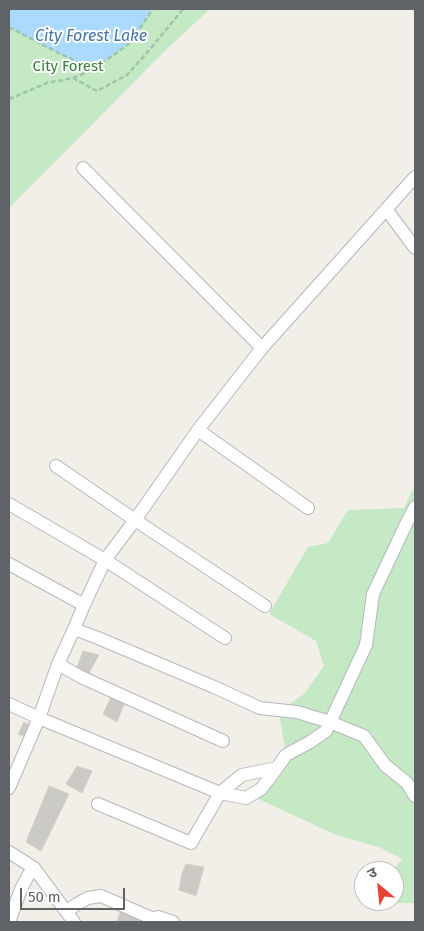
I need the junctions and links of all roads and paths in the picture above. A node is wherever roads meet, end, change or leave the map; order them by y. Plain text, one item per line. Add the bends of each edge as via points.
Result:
1 (153, 9) edge
2 (183, 9) edge
3 (9, 26) edge
4 (93, 70) junction
5 (73, 78) junction
6 (9, 99) edge
7 (83, 168) dead end
8 (415, 177) edge
9 (386, 209) junction
10 (415, 248) edge
11 (262, 348) junction
12 (198, 430) junction
13 (56, 466) dead end
14 (9, 504) edge
15 (308, 508) dead end
16 (415, 508) edge
17 (135, 520) junction
18 (105, 560) junction
19 (9, 564) edge
20 (84, 605) junction
21 (264, 606) dead end
22 (74, 629) junction
23 (225, 638) dead end
24 (58, 664) junction
25 (9, 704) edge
26 (39, 718) junction
27 (330, 722) junction
28 (223, 741) dead end
29 (278, 768) junction
30 (9, 788) edge
31 (220, 793) junction
32 (415, 796) edge
33 (98, 804) dead end
34 (9, 852) edge
35 (34, 868) junction
36 (67, 911) junction
37 (9, 922) edge
38 (74, 922) edge
39 (173, 922) edge

1 - 4 path via 130,43
2 - 5 path via 127,75 97,91
3 - 4 path
4 - 5 path
5 - 6 path via 47,83
7 - 11 street
8 - 9 street
9 - 10 street
9 - 11 street
11 - 12 street
12 - 15 street
12 - 17 street
13 - 17 street
14 - 18 street
16 - 27 street via 374,594 366,645
17 - 18 street
17 - 21 street
18 - 20 street
18 - 23 street
19 - 20 street
20 - 22 street
22 - 24 street
22 - 27 street via 260,708 297,712
24 - 26 street
24 - 28 street
25 - 26 street
26 - 30 street
26 - 31 street
27 - 29 street via 326,731 286,755
27 - 32 street via 364,736 385,765 407,783
29 - 31 street via 242,775
29 - 31 street via 261,789 246,798
31 - 33 street via 191,843
34 - 35 street
35 - 36 street
35 - 37 street via 21,889
36 - 38 street
36 - 39 street via 88,898 101,896 149,917

